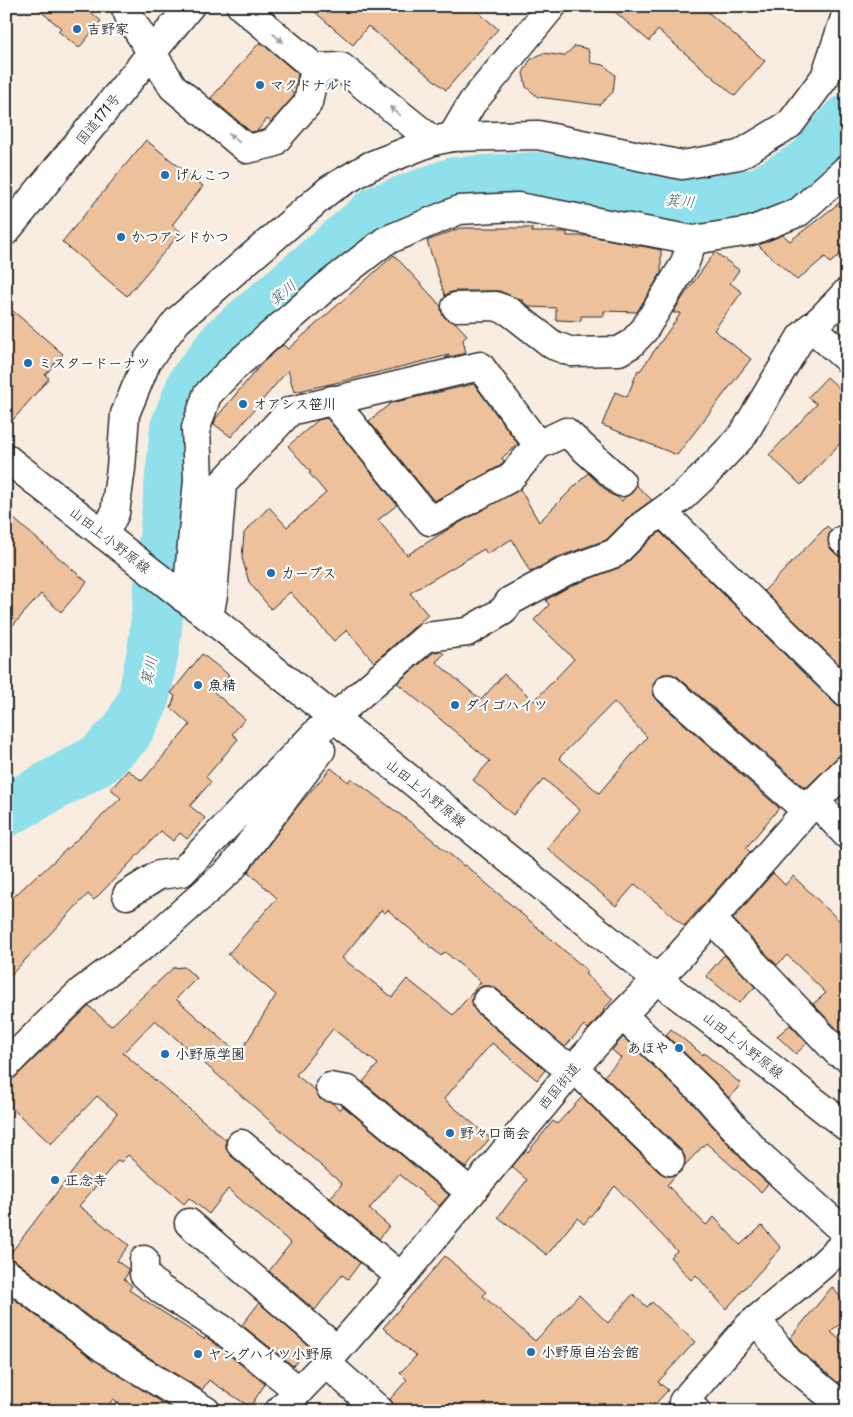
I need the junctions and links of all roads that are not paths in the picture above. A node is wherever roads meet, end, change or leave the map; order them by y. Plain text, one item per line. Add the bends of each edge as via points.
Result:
1 (125, 6) edge
2 (190, 6) edge
3 (241, 6) edge
4 (552, 6) edge
5 (840, 6) edge
6 (847, 12) edge
7 (152, 53) junction
8 (315, 68) junction
9 (442, 139) junction
10 (847, 170) edge
11 (6, 231) edge
12 (693, 240) junction
13 (847, 292) edge
14 (456, 307) dead end
15 (817, 322) junction
16 (847, 359) edge
17 (332, 400) junction
18 (538, 445) junction
19 (6, 458) edge
20 (621, 482) dead end
21 (662, 512) junction
22 (104, 535) junction
23 (180, 595) junction
24 (209, 617) junction
25 (668, 689) dead end
26 (847, 694) edge
27 (330, 729) junction
28 (847, 769) edge
29 (815, 801) junction
30 (847, 835) edge
31 (127, 896) dead end
32 (712, 919) junction
33 (657, 979) junction
34 (487, 1001) dead end
35 (622, 1015) junction
36 (847, 1057) edge
37 (6, 1065) edge
38 (574, 1068) junction
39 (330, 1087) dead end
40 (847, 1127) edge
41 (241, 1144) dead end
42 (670, 1161) dead end
43 (471, 1193) junction
44 (188, 1223) dead end
45 (846, 1243) edge
46 (144, 1260) dead end
47 (6, 1273) edge
48 (400, 1278) junction
49 (757, 1320) junction
50 (332, 1356) junction
51 (299, 1391) junction
52 (685, 1408) edge
53 (847, 1410) edge
54 (206, 1411) edge
55 (280, 1411) edge
56 (380, 1411) edge

1 - 7 main road
2 - 7 main road, 国道171号
3 -> 8 main road
4 - 9 main road
5 - 6 main road
6 - 9 main road via 825,77 790,124 738,155 682,165 538,135
8 -> 7 main road via 308,102 273,143 247,148 173,87
7 - 11 main road, 国道171号
9 -> 8 main road via 341,67
9 - 22 main road via 370,166 329,190 178,321 147,361 125,414 115,513
10 - 12 main road via 799,212 751,231
12 - 14 main road via 684,265 644,330 619,351 572,352 553,345 509,311 495,306
12 - 23 main road via 518,207 459,210 385,241 327,286 233,368 207,395 196,428 198,480 190,576
13 - 15 main road
15 - 16 main road
15 - 21 main road via 801,337 743,435 701,479
17 - 18 main road via 480,366
17 - 18 main road via 430,521 510,478
17 - 24 main road via 290,411 222,484
18 - 20 main road via 566,432
19 - 22 main road, 山田上小野原線
21 - 26 main road
21 - 27 main road via 642,526 616,553 564,572 510,601 503,611 467,632 427,637
22 - 23 main road, 山田上小野原線
23 - 24 main road, 山田上小野原線
24 - 27 main road, 山田上小野原線
25 - 29 main road via 798,804
27 - 31 main road via 317,732 182,872 159,875
27 - 33 main road, 山田上小野原線
27 - 37 main road via 231,869 156,936 82,991
28 - 29 main road, 西国街道
29 - 30 main road
29 - 32 main road, 西国街道
32 - 33 main road, 西国街道
32 - 36 main road via 837,1052
33 - 35 main road, 西国街道
33 - 40 main road, 山田上小野原線
34 - 38 main road via 557,1060
35 - 38 main road, 西国街道
35 - 45 main road via 703,1092 757,1154
38 - 42 main road
38 - 43 main road, 西国街道
39 - 43 main road via 348,1090
41 - 48 main road
43 - 48 main road, 西国街道
44 - 50 main road
45 - 49 main road
46 - 51 main road via 144,1274 160,1289 222,1329
47 - 54 main road via 102,1348
48 - 50 main road, 西国街道
49 - 52 main road
49 - 53 main road via 788,1361
50 - 51 main road, 西国街道
50 - 56 main road
51 - 55 main road, 西国街道

